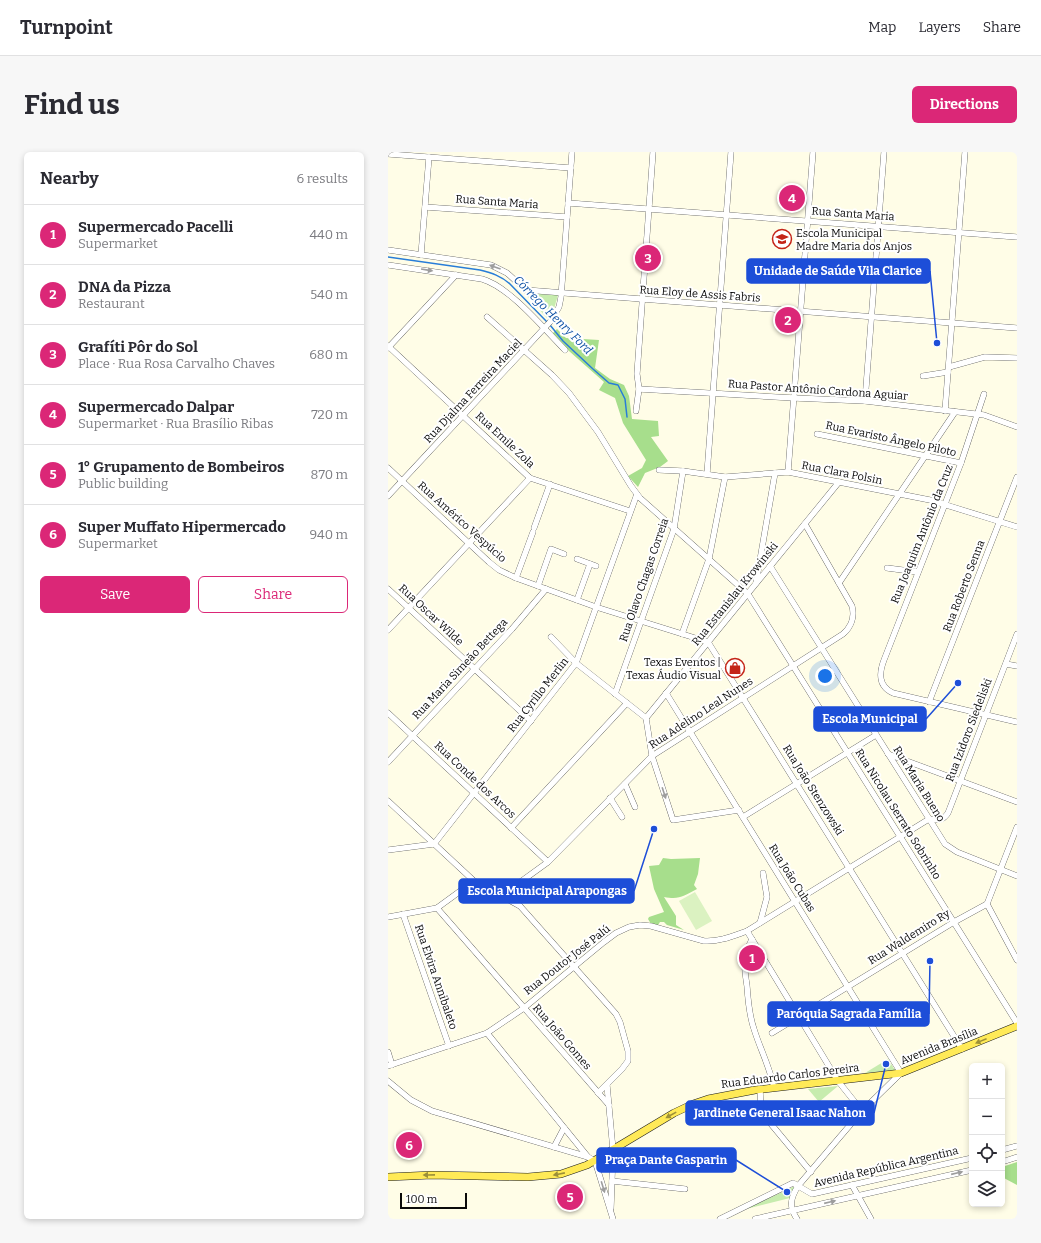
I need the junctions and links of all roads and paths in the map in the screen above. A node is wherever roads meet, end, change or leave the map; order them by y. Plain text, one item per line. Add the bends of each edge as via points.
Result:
1 (572, 152) edge
2 (653, 152) edge
3 (731, 152) edge
4 (813, 152) edge
5 (884, 152) edge
6 (965, 152) edge
7 (388, 154) edge
8 (429, 157) junction
9 (571, 168) junction
10 (568, 203) junction
11 (425, 206) junction
12 (649, 209) junction
13 (727, 215) junction
14 (567, 217) junction
15 (807, 221) junction
16 (878, 226) junction
17 (959, 232) junction
18 (1017, 237) edge
19 (388, 250) edge
20 (421, 255) junction
21 (388, 265) edge
22 (456, 275) junction
23 (562, 293) junction
24 (642, 299) junction
25 (720, 305) junction
26 (800, 311) junction
27 (872, 316) junction
28 (487, 317) dead end
29 (952, 323) junction
30 (547, 325) junction
31 (1017, 328) edge
32 (388, 347) edge
33 (565, 350) dead end
34 (523, 351) junction
35 (1017, 358) edge
36 (949, 370) junction
37 (923, 376) dead end
38 (639, 388) junction
39 (713, 393) junction
40 (984, 394) dead end
41 (794, 398) junction
42 (865, 401) junction
43 (636, 411) dead end
44 (946, 411) junction
45 (955, 412) junction
46 (463, 415) junction
47 (978, 415) junction
48 (1017, 427) edge
49 (818, 434) dead end
50 (925, 456) junction
51 (961, 463) junction
52 (388, 468) edge
53 (659, 470) dead end
54 (683, 471) junction
55 (788, 472) junction
56 (775, 473) junction
57 (707, 474) junction
58 (725, 477) junction
59 (1017, 477) edge
60 (530, 478) junction
61 (402, 481) junction
62 (839, 482) junction
63 (550, 484) junction
64 (636, 494) junction
65 (899, 494) junction
66 (388, 496) edge
67 (945, 504) junction
68 (630, 511) junction
69 (1000, 522) junction
70 (805, 524) junction
71 (1017, 527) edge
72 (674, 528) junction
73 (469, 544) junction
74 (564, 554) dead end
75 (577, 559) dead end
76 (709, 559) junction
77 (770, 566) junction
78 (887, 568) dead end
79 (918, 572) junction
80 (516, 578) junction
81 (839, 583) junction
82 (756, 584) junction
83 (538, 586) junction
84 (388, 589) edge
85 (546, 589) junction
86 (748, 594) junction
87 (577, 600) junction
88 (596, 607) junction
89 (409, 608) junction
90 (641, 621) junction
91 (388, 630) edge
92 (682, 634) junction
93 (1017, 634) edge
94 (551, 637) dead end
95 (708, 642) junction
96 (822, 648) junction
97 (576, 663) junction
98 (1006, 664) junction
99 (793, 666) junction
100 (1017, 666) edge
101 (475, 669) junction
102 (666, 693) junction
103 (615, 694) junction
104 (743, 698) junction
105 (929, 702) junction
106 (626, 703) junction
107 (388, 713) edge
108 (986, 715) junction
109 (646, 718) junction
110 (531, 721) junction
111 (1017, 722) edge
112 (690, 732) junction
113 (876, 734) junction
114 (413, 736) junction
115 (847, 752) junction
116 (888, 754) junction
117 (652, 756) junction
118 (388, 762) edge
119 (960, 781) junction
120 (625, 784) junction
121 (796, 784) junction
122 (474, 793) junction
123 (610, 798) junction
124 (388, 801) edge
125 (1017, 802) edge
126 (635, 807) dead end
127 (739, 810) junction
128 (743, 816) junction
129 (622, 818) dead end
130 (929, 819) junction
131 (1017, 827) edge
132 (511, 828) junction
133 (900, 837) junction
134 (434, 844) junction
135 (388, 850) edge
136 (548, 862) junction
137 (849, 868) junction
138 (1000, 869) junction
139 (763, 873) dead end
140 (1017, 876) edge
141 (474, 881) junction
142 (501, 896) junction
143 (795, 901) junction
144 (986, 904) junction
145 (437, 908) junction
146 (403, 914) junction
147 (388, 917) edge
148 (954, 922) junction
149 (760, 923) junction
150 (747, 931) junction
151 (752, 939) junction
152 (902, 953) junction
153 (1017, 960) edge
154 (574, 967) junction
155 (848, 986) junction
156 (524, 1008) junction
157 (799, 1016) junction
158 (1017, 1023) edge
159 (1017, 1026) edge
160 (487, 1033) junction
161 (772, 1034) dead end
162 (449, 1046) junction
163 (962, 1049) junction
164 (388, 1052) edge
165 (390, 1066) edge
166 (901, 1073) junction
167 (388, 1081) edge
168 (838, 1081) junction
169 (607, 1085) junction
170 (774, 1088) junction
171 (760, 1089) junction
172 (598, 1093) junction
173 (609, 1105) junction
174 (862, 1111) junction
175 (564, 1128) junction
176 (1017, 1146) edge
177 (554, 1147) junction
178 (1005, 1149) edge
179 (613, 1150) junction
180 (1017, 1157) edge
181 (592, 1159) junction
182 (969, 1159) edge
183 (1005, 1161) edge
184 (969, 1171) edge
185 (811, 1172) junction
186 (388, 1178) edge
187 (612, 1181) junction
188 (852, 1185) junction
189 (798, 1186) junction
190 (685, 1189) dead end
191 (858, 1195) junction
192 (792, 1211) junction
193 (612, 1216) edge
194 (720, 1219) edge
195 (754, 1219) edge
196 (797, 1219) edge
197 (871, 1219) edge

1 - 9 street, Rua Djalma Ferreira Maciel
2 - 12 street
3 - 13 street
4 - 15 street
5 - 16 street
6 - 17 street
7 - 8 street
8 - 9 street
8 - 11 street
9 - 10 street, Rua Djalma Ferreira Maciel
10 - 12 street, Rua Santa Maria
10 - 14 street, Rua Djalma Ferreira Maciel
11 - 14 street, Rua Santa Maria
11 - 20 street
12 - 13 street, Rua Santa Maria
12 - 24 street
13 - 15 street, Rua Santa Maria
13 - 25 street
14 - 23 street, Rua Djalma Ferreira Maciel
15 - 16 street, Rua Santa Maria
15 - 26 street
16 - 17 street, Rua Santa Maria
16 - 27 street
17 - 18 street, Rua Santa Maria
17 - 29 street
19 - 20 street
23 -> 20 street, Rua Eloy de Assis Fabris via 526,290 510,275 485,264
21 -> 22 street
22 - 30 street via 494,283
22 - 32 street
23 - 24 street, Rua Eloy de Assis Fabris
23 - 30 street, Rua Djalma Ferreira Maciel via 559,307
24 - 25 street, Rua Eloy de Assis Fabris
24 - 38 street via 637,374
25 - 26 street, Rua Eloy de Assis Fabris
25 - 39 street
26 - 27 street, Rua Eloy de Assis Fabris
26 - 41 street
27 - 29 street, Rua Eloy de Assis Fabris
27 - 42 street
28 - 34 street, Rua Nicolau Serrato Sobrinho
29 - 31 street, Rua Eloy de Assis Fabris
29 - 36 street
30 - 33 street
30 - 34 street, Rua Djalma Ferreira Maciel
32 - 46 street, Rua Emile Zola
34 - 46 street, Rua Djalma Ferreira Maciel
34 - 64 street, Rua Nicolau Serrato Sobrinho via 569,393 598,432
35 - 36 street via 985,357
36 - 37 street
36 - 44 street
38 - 39 street, Rua Pastor Antônio Cardona Aguiar
38 - 43 street
39 - 41 street, Rua Pastor Antônio Cardona Aguiar
39 - 57 street
40 - 47 street, Rua Joaquim Antônio da Cruz
41 - 42 street, Rua Pastor Antônio Cardona Aguiar
41 - 55 street
42 - 44 street, Rua Pastor Antônio Cardona Aguiar
44 - 45 street, Rua Pastor Antônio Cardona Aguiar
45 - 47 street, Rua Pastor Antônio Cardona Aguiar
45 - 50 street
46 - 60 street, Rua Emile Zola
46 - 61 street, Rua Djalma Ferreira Maciel
47 - 48 street, Rua Pastor Antônio Cardona Aguiar
47 - 51 street, Rua Joaquim Antônio da Cruz
49 - 50 street, Rua Evaristo Ângelo Piloto
50 - 51 street, Rua Evaristo Ângelo Piloto
50 - 65 street
51 - 67 street, Rua Joaquim Antônio da Cruz
52 - 61 street, Rua Américo Vespúcio
53 - 54 street, Rua Clara Polsin
54 - 57 street, Rua Clara Polsin
54 - 72 street, Rua Olavo Chagas Correia
55 - 56 street, Rua Clara Polsin
55 - 62 street, Rua Clara Polsin
56 - 58 street, Rua Clara Polsin
56 - 82 street
57 - 58 street, Rua Clara Polsin
58 - 76 street
59 - 69 street, Rua Roberto Senna
60 - 63 street, Rua Emile Zola
60 - 73 street
61 - 66 street, Rua Djalma Ferreira Maciel
61 - 73 street, Rua Américo Vespúcio
62 - 65 street, Rua Clara Polsin
62 - 70 street, Rua Estanislau Krowinski
63 - 68 street, Rua Emile Zola
63 - 80 street
64 - 68 street, Rua Cyrillo Merlin
64 - 72 street, Rua Nicolau Serrato Sobrinho
65 - 67 street, Rua Clara Polsin
65 - 81 street
67 - 69 street, Rua Clara Polsin
67 - 79 street, Rua Joaquim Antônio da Cruz
68 - 88 street, Rua Cyrillo Merlin
69 - 71 street, Rua Clara Polsin
69 - 105 street, Rua Roberto Senna
70 - 77 street, Rua Estanislau Krowinski
70 - 81 street
72 - 76 street, Rua Nicolau Serrato Sobrinho
72 - 90 street, Rua Olavo Chagas Correia
73 - 80 street, Rua Américo Vespúcio via 494,566
73 - 89 street
74 - 83 street via 552,549
75 - 87 street via 593,565
76 - 86 street, Rua Nicolau Serrato Sobrinho
76 - 92 street
77 - 82 street, Rua Estanislau Krowinski
77 - 96 street, Rua Maria Bueno
78 - 79 street
79 - 105 street, Rua Joaquim Antônio da Cruz via 880,673 885,688 893,693
80 - 83 street, Rua Américo Vespúcio
81 - 96 street, Rua Adelino Leal Nunes via 853,611 850,626
82 - 86 street, Rua Estanislau Krowinski
83 - 85 street, Rua Américo Vespúcio
84 - 89 street, Rua Oscar Wilde
85 - 87 street, Rua Américo Vespúcio
85 - 101 street, Rua Maria Simeão Bettega
86 - 95 street, Rua Estanislau Krowinski
86 - 99 street, Rua Nicolau Serrato Sobrinho
87 - 88 street, Rua Américo Vespúcio
88 - 90 street
88 - 97 street, Rua Cyrillo Merlin
89 - 91 street
89 - 101 street, Rua Oscar Wilde
90 - 92 street
90 - 103 street, Rua Olavo Chagas Correia
92 - 95 street
93 - 98 street, Rua Izidoro Siedeliski
94 - 97 street
95 - 102 street, Rua Estanislau Krowinski
95 - 104 street, Rua João Stenzowski
96 - 99 street, Rua Adelino Leal Nunes
96 - 113 street, Rua Maria Bueno
97 - 103 street
97 - 110 street, Rua Cyrillo Merlin
98 - 100 street
98 - 108 street, Rua Izidoro Siedeliski
99 - 104 street, Rua Adelino Leal Nunes
99 - 115 street, Rua Nicolau Serrato Sobrinho
101 - 110 street, Rua Oscar Wilde
101 - 114 street, Rua Maria Simeão Bettega
102 - 109 street, Rua Estanislau Krowinski
102 - 112 street, Rua João Cubas
103 - 106 street
104 - 112 street, Rua Adelino Leal Nunes
104 - 121 street, Rua João Stenzowski
105 - 108 street
106 - 109 street
106 - 132 street
107 - 114 street, Rua Conde dos Arcos
108 - 111 street
108 - 119 street, Rua Izidoro Siedeliski
109 - 117 street
110 - 122 street, Rua Cyrillo Merlin
112 - 117 street, Rua Adelino Leal Nunes
112 - 127 street, Rua João Cubas
113 - 115 street
113 - 116 street, Rua Maria Bueno
114 - 118 street, Rua Maria Simeão Bettega
114 - 122 street, Rua Conde dos Arcos
115 - 121 street
115 - 133 street, Rua Nicolau Serrato Sobrinho
116 - 119 street
116 - 130 street, Rua Maria Bueno
117 - 120 street, Rua Adelino Leal Nunes
117 -> 127 street via 673,820
119 - 125 street
119 - 130 street, Rua Izidoro Siedeliski via 946,816 941,820
120 - 123 street, Rua Adelino Leal Nunes
120 - 126 street
121 - 128 street
121 - 137 street, Rua João Stenzowski
122 - 132 street, Rua Conde dos Arcos
122 - 134 street, Rua Cyrillo Merlin
123 - 129 street
123 - 136 street, Rua Adelino Leal Nunes
124 - 134 street
127 - 128 street, Rua João Cubas
128 - 143 street, Rua João Cubas
130 - 133 street, Rua Doutor José Palú
130 - 138 street, Rua Maria Bueno via 948,847
131 - 138 street
132 - 136 street, Rua Conde dos Arcos
133 - 137 street, Rua Doutor José Palú
133 - 148 street, Rua Nicolau Serrato Sobrinho
134 - 135 street
134 - 141 street
136 - 142 street, Rua Adelino Leal Nunes
137 - 143 street, Rua Doutor José Palú
137 - 152 street, Rua João Stenzowski
138 - 140 street, Rua Maria Bueno
138 - 144 street
139 - 149 street via 767,897
141 - 142 street
141 - 145 street
142 - 154 street via 520,906
143 - 149 street, Rua Doutor José Palú
143 - 155 street, Rua João Cubas
144 - 148 street, Rua Waldemiro Ry
144 - 153 street
145 - 146 street
145 - 156 street, Rua João Gomes
146 - 147 street
146 - 162 street, Rua Elvira Annibaleto
148 - 152 street, Rua Waldemiro Ry
148 - 158 street, Rua Nicolau Serrato Sobrinho
149 - 150 street, Rua Doutor José Palú
150 - 151 street
150 - 154 street, Rua Doutor José Palú via 711,942 651,926 634,926 616,933
151 - 157 street
151 - 170 street via 744,959 750,1012
152 - 155 street, Rua Waldemiro Ry
152 - 163 street, Rua João Stenzowski
154 - 156 street, Rua Doutor José Palú
154 - 169 street via 616,1014 628,1047 626,1065
155 - 157 street, Rua Waldemiro Ry
155 - 166 street, Rua João Cubas
156 - 160 street, Rua Doutor José Palú
156 - 172 street, Rua João Gomes
157 - 161 street, Rua Waldemiro Ry
157 - 168 street
159 -> 163 main road, Avenida Brasília
160 - 162 street, Rua Doutor José Palú
160 - 175 street
162 - 165 street, Rua Doutor José Palú
163 - 166 main road, Avenida Brasília
164 - 165 street
166 - 168 main road, Rua Eduardo Carlos Pereira
166 - 174 street, Avenida Brasília
167 - 177 street via 411,1100 432,1111
168 - 170 main road, Rua Eduardo Carlos Pereira
168 - 174 street
169 - 172 street
169 - 173 street
170 - 171 main road, Rua Eduardo Carlos Pereira
171 -> 179 main road, Rua Eduardo Carlos Pereira via 724,1095 693,1104
171 - 185 street via 761,1112
172 - 173 street, Rua João Gomes
173 - 179 street
174 - 185 street, Avenida Brasília
175 - 177 street
175 - 181 street
176 - 178 street
177 - 181 street
179 - 181 main road, Rua Eduardo Carlos Pereira
179 - 187 street
180 - 183 street
181 -> 186 main road, Rua Eduardo Carlos Pereira via 571,1171 540,1176 432,1175
181 -> 193 street
182 - 188 street, Avenida República Argentina
191 -> 184 street, Avenida República Argentina
185 - 189 street, Avenida Brasília
187 - 190 street
187 - 193 street
188 - 189 street, Avenida República Argentina via 812,1194
188 - 191 street
189 - 192 street, Avenida Brasília via 792,1198
189 - 194 street, Avenida República Argentina via 791,1184
192 -> 191 street, Avenida República Argentina
191 - 197 street
192 - 195 street, Avenida República Argentina
192 - 196 street

